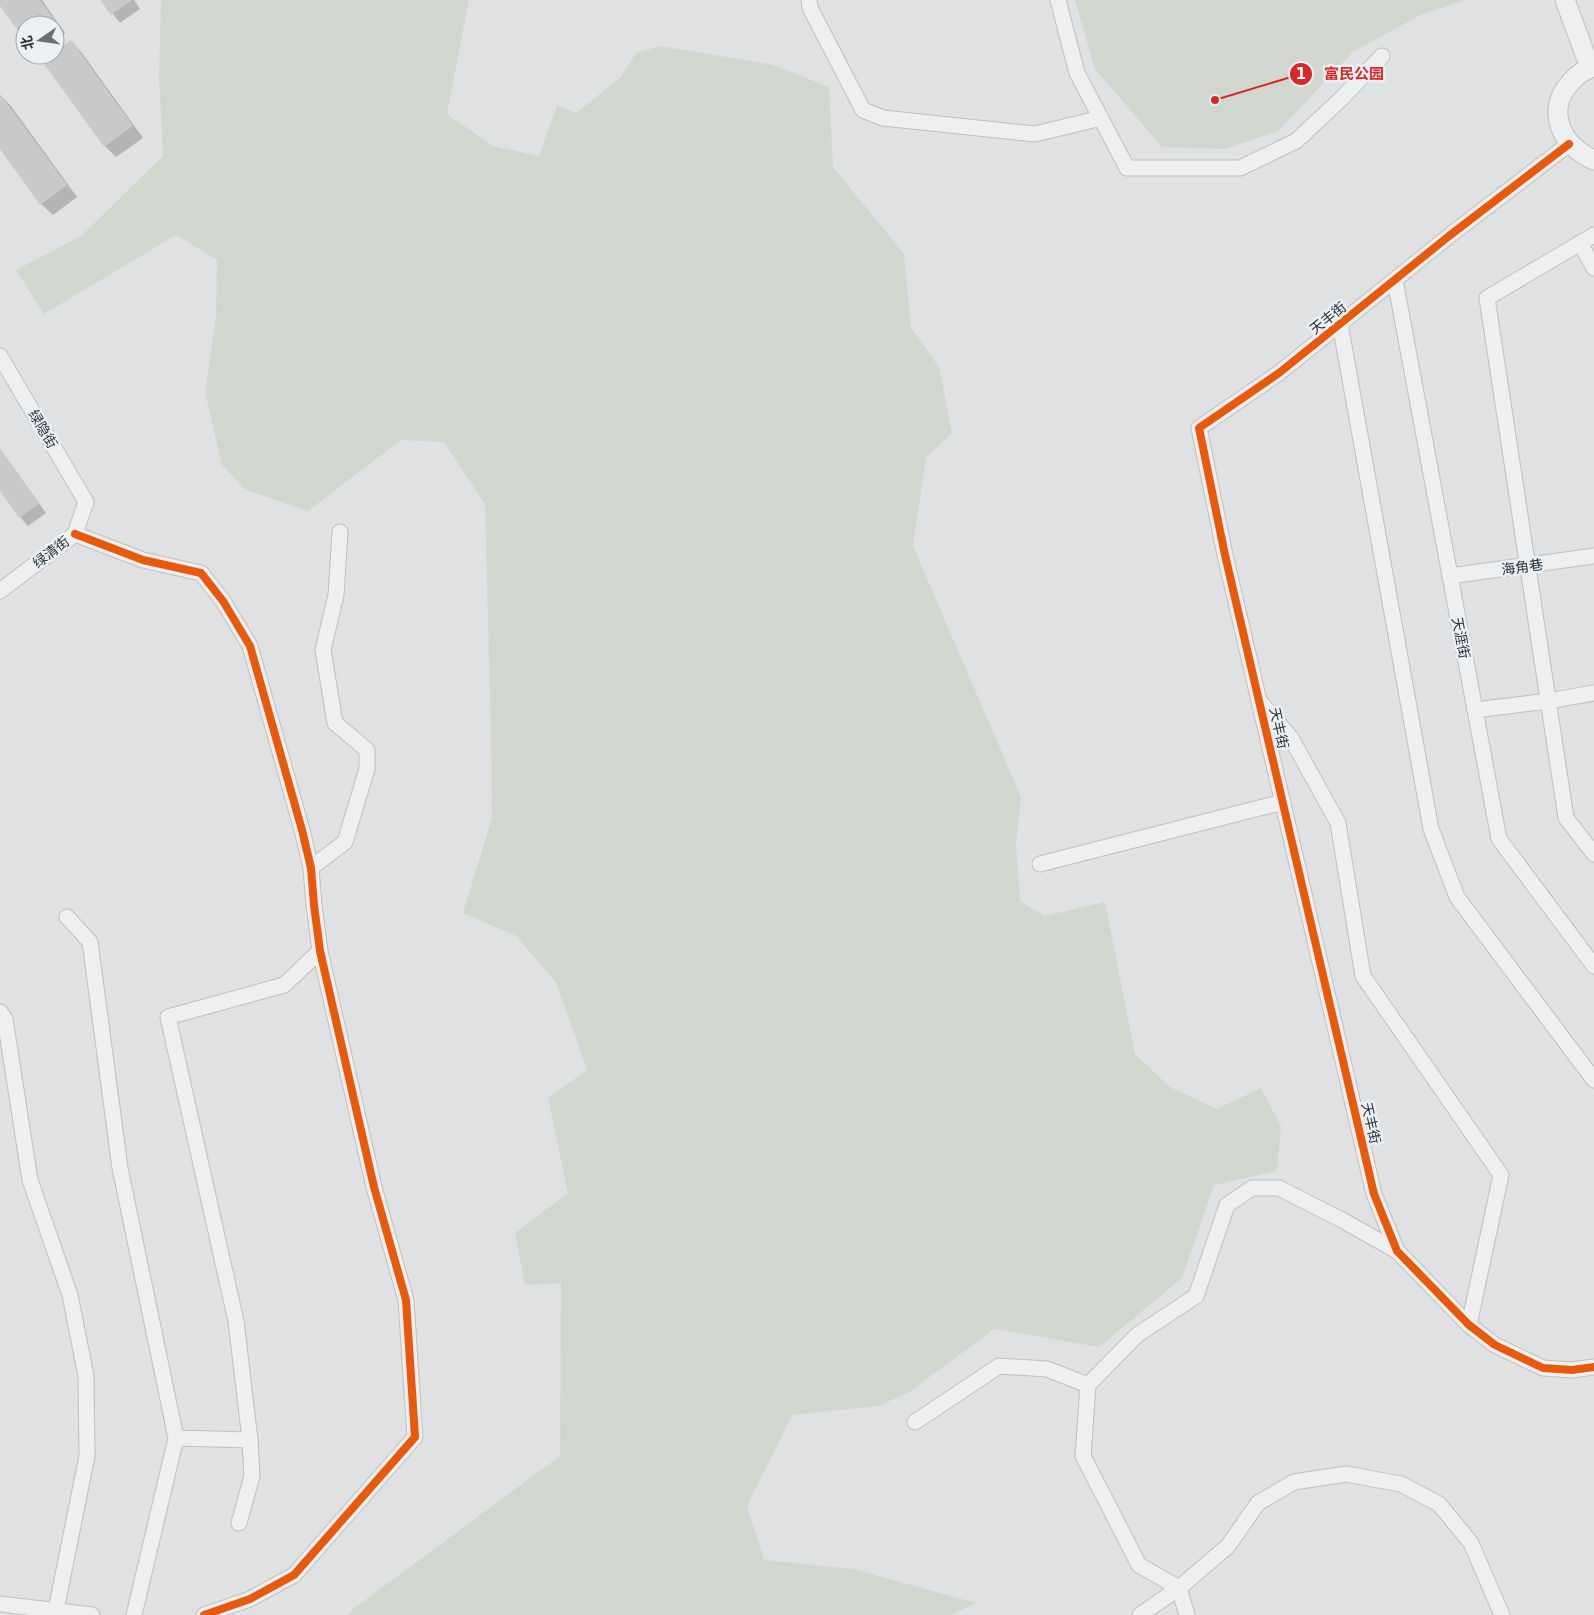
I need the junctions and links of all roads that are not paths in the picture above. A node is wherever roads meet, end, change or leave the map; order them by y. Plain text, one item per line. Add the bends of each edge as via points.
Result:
1 (809, 0) edge
2 (1058, 0) edge
3 (1565, 0) edge
4 (1382, 56) dead end
5 (1592, 68) edge
6 (1101, 118) junction
7 (1569, 144) junction
8 (1594, 160) edge
9 (1594, 235) edge
10 (1580, 242) junction
11 (1594, 268) edge
12 (1394, 280) junction
13 (1340, 324) junction
14 (0, 356) edge
15 (86, 502) joint
16 (340, 532) dead end
17 (75, 534) junction
18 (1594, 556) edge
19 (1528, 566) junction
20 (1450, 576) junction
21 (0, 591) edge
22 (1594, 693) edge
23 (1259, 701) junction
24 (1548, 701) junction
25 (1475, 710) junction
26 (1283, 802) junction
27 (1594, 854) edge
28 (1040, 864) dead end
29 (311, 868) junction
30 (67, 917) dead end
31 (320, 951) junction
32 (1594, 966) edge
33 (0, 1012) edge
34 (1594, 1080) edge
35 (1397, 1250) junction
36 (1468, 1325) junction
37 (1594, 1367) edge
38 (1088, 1385) junction
39 (915, 1422) dead end
40 (176, 1438) junction
41 (250, 1440) junction
42 (240, 1523) dead end
43 (1179, 1588) junction
44 (0, 1604) edge
45 (55, 1613) edge
46 (92, 1615) edge
47 (134, 1615) edge
48 (204, 1615) edge
49 (1140, 1615) edge
50 (1188, 1615) edge
51 (1502, 1615) edge

1 - 6 street via 810,8 863,110 882,118 1035,134
2 - 6 street via 1077,73
3 - 5 street
4 - 6 street via 1296,141 1240,168 1128,168
5 - 7 street via 1577,75 1566,86 1560,100 1558,116 1561,131
7 - 8 street
7 - 12 street, 天丰街
9 - 10 street
10 - 11 street
10 - 19 street via 1487,298
12 - 13 street, 天丰街
12 - 20 street, 天涯街
13 - 23 street, 天丰街 via 1279,373 1199,428
13 - 34 street via 1431,829 1458,896
14 - 15 street, 绿隐街
15 - 17 street, 绿清街
16 - 29 street via 336,595 323,650 335,723 367,750 367,769 345,842
17 - 21 street, 绿清街
17 - 29 street via 142,560 201,573 223,601 250,646
18 - 19 street, 海角巷
19 - 20 street, 海角巷
19 - 24 street
20 - 25 street, 天涯街
22 - 24 street
23 - 26 street, 天丰街
23 - 36 street via 1291,738 1338,823 1363,976 1501,1174
24 - 25 street
24 - 27 street via 1566,818
25 - 32 street, 天涯街 via 1499,839
26 - 28 street
26 - 35 street, 天丰街 via 1374,1194
29 - 31 street
30 - 40 street via 90,942 120,1168
31 - 41 street via 284,985 168,1017 236,1321
31 - 48 street via 374,1187 406,1300 415,1437 294,1575 250,1599
33 - 45 street via 5,1019 30,1180 70,1294 86,1376 87,1456
35 - 36 street, 天丰街
35 - 38 street via 1279,1188 1252,1188 1227,1205 1196,1296 1137,1335
36 - 37 street, 天丰街 via 1495,1345 1543,1368 1572,1370
38 - 39 street via 1047,1369 999,1366
38 - 43 street via 1083,1456 1139,1565
40 - 41 street
40 - 47 street
41 - 42 street via 252,1476
43 - 49 street
43 - 50 street
43 - 51 street via 1228,1546 1258,1504 1294,1482 1346,1474 1401,1484 1439,1504 1471,1543
44 - 45 street
45 - 46 street

